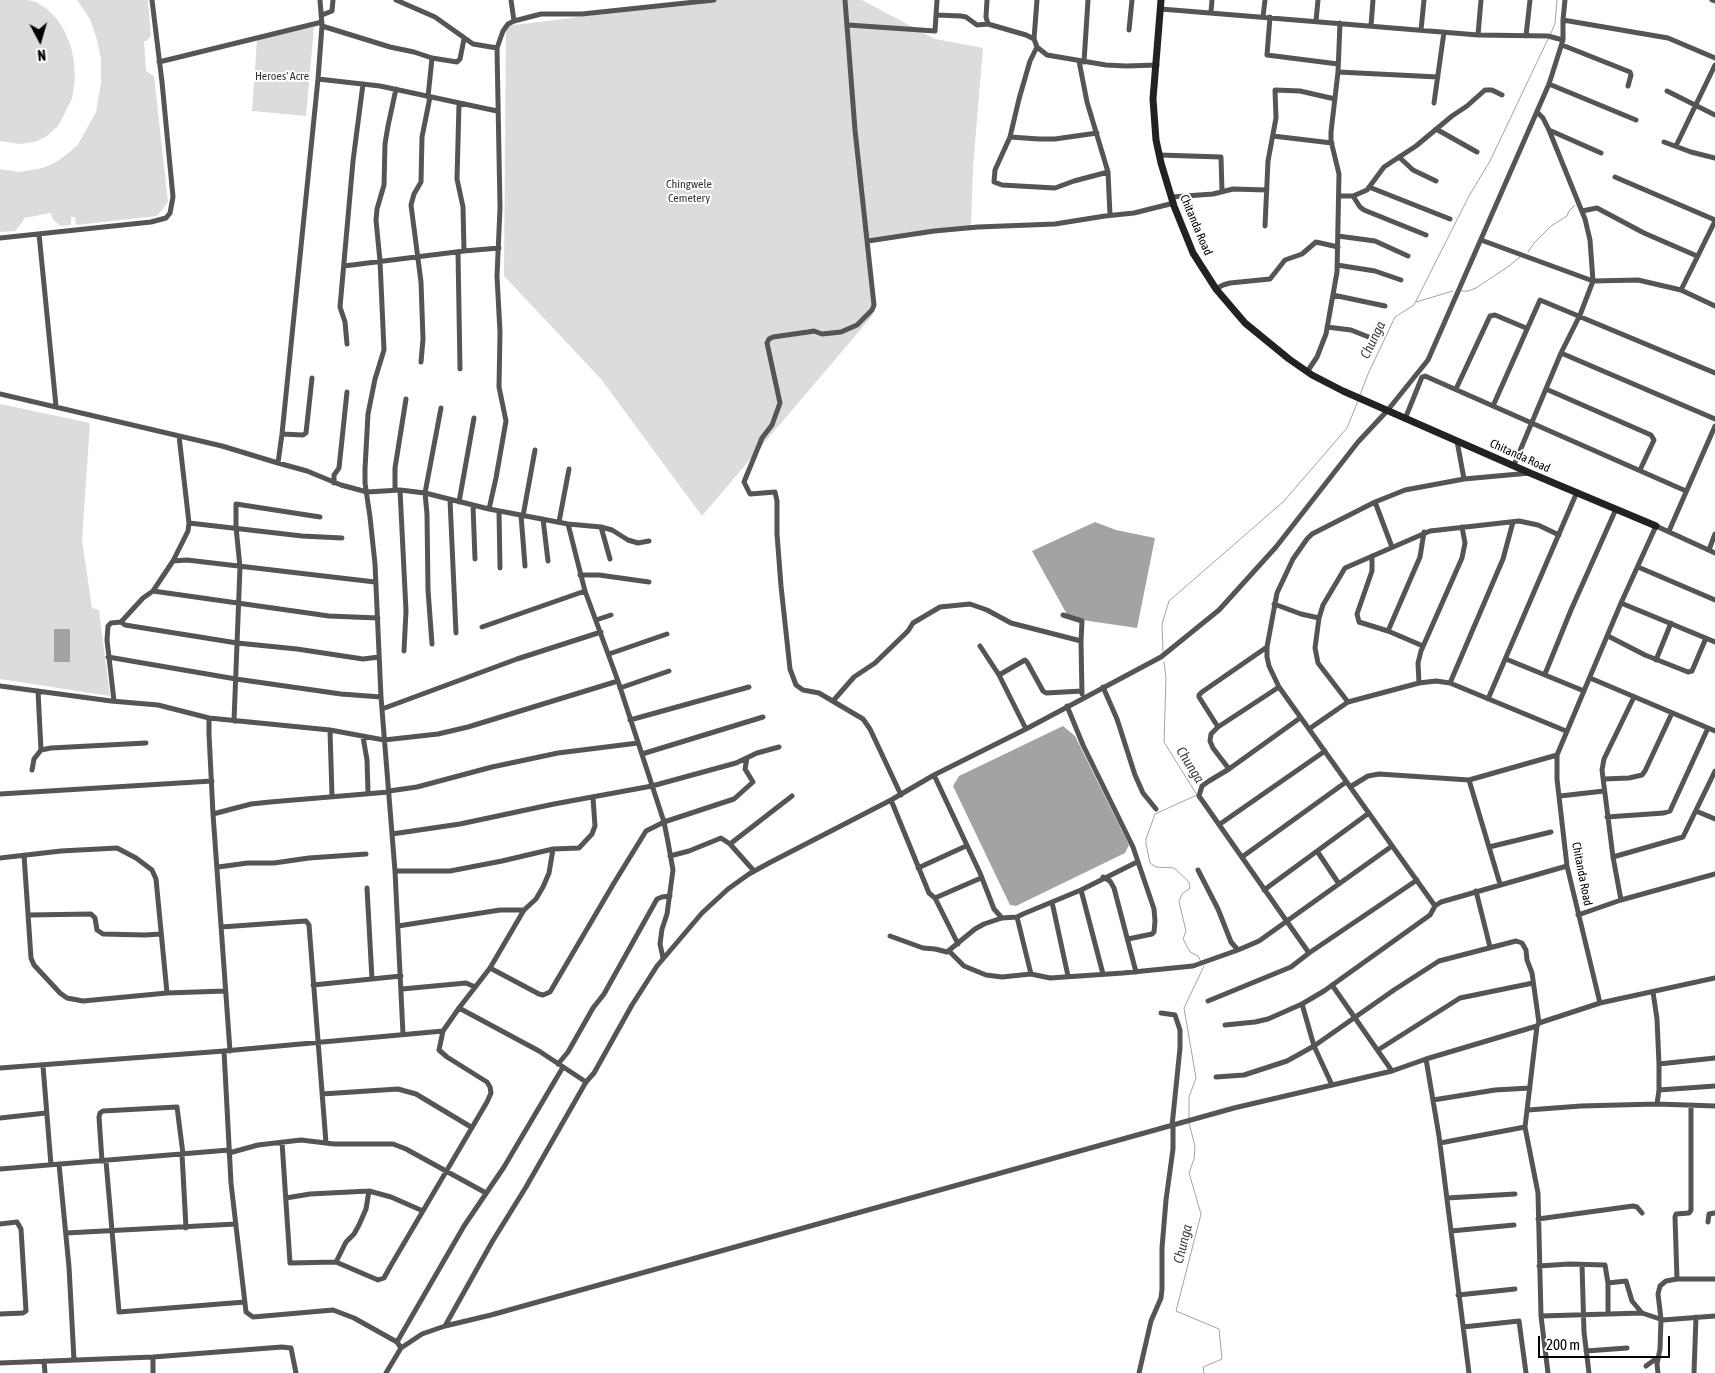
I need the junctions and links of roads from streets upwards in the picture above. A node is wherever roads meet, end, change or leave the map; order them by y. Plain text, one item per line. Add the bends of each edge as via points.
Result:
1 (152, 0) edge
2 (320, 0) edge
3 (333, 0) edge
4 (396, 0) edge
5 (511, 0) edge
6 (714, 0) edge
7 (845, 0) edge
8 (937, 0) edge
9 (987, 0) edge
10 (1037, 0) edge
11 (1088, 0) edge
12 (1132, 0) edge
13 (1161, 0) edge
14 (1212, 0) edge
15 (1265, 0) edge
16 (1318, 0) edge
17 (1373, 0) edge
18 (1424, 0) edge
19 (1481, 0) edge
20 (1530, 0) edge
21 (1565, 0) edge
22 (1161, 8) junction
23 (1211, 12) junction
24 (322, 15) junction
25 (936, 16) junction
26 (1263, 17) junction
27 (1270, 18) junction
28 (514, 20) junction
29 (1563, 20) junction
30 (1316, 21) junction
31 (1340, 23) junction
32 (322, 24) junction
33 (988, 24) junction
34 (848, 25) junction
35 (1371, 26) junction
36 (1129, 30) dead end
37 (1421, 30) junction
38 (1444, 32) junction
39 (1478, 35) junction
40 (1526, 36) junction
41 (464, 39) junction
42 (1034, 39) junction
43 (1562, 43) junction
44 (1037, 47) junction
45 (497, 48) junction
46 (432, 58) junction
47 (1715, 58) edge
48 (1081, 61) junction
49 (159, 62) junction
50 (1338, 64) junction
51 (1157, 65) junction
52 (1715, 65) edge
53 (1338, 72) junction
54 (1438, 76) junction
55 (318, 79) junction
56 (363, 84) junction
57 (1549, 84) junction
58 (1628, 86) dead end
59 (396, 89) junction
60 (1667, 91) dead end
61 (1502, 95) dead end
62 (429, 97) junction
63 (1335, 99) junction
64 (1434, 103) dead end
65 (459, 104) junction
66 (1695, 106) junction
67 (498, 111) junction
68 (1537, 112) junction
69 (1715, 115) edge
70 (1636, 120) dead end
71 (1436, 129) junction
72 (1549, 130) junction
73 (1097, 133) junction
74 (1273, 136) junction
75 (1010, 137) junction
76 (1664, 142) dead end
77 (1332, 143) junction
78 (1676, 146) junction
79 (1477, 152) dead end
80 (1601, 153) dead end
81 (1159, 154) junction
82 (1399, 158) junction
83 (1715, 158) edge
84 (1108, 172) junction
85 (1615, 177) dead end
86 (1436, 181) dead end
87 (1369, 187) junction
88 (1267, 190) junction
89 (1222, 191) junction
90 (1339, 196) junction
91 (1352, 196) junction
92 (1171, 200) junction
93 (1582, 211) junction
94 (1110, 215) junction
95 (1450, 219) dead end
96 (1715, 220) edge
97 (1265, 226) dead end
98 (39, 234) junction
99 (1426, 235) dead end
100 (1338, 236) junction
101 (0, 238) edge
102 (1482, 240) junction
103 (868, 241) junction
104 (1338, 247) junction
105 (499, 248) junction
106 (464, 250) junction
107 (458, 252) junction
108 (1408, 256) dead end
109 (1696, 256) junction
110 (418, 257) junction
111 (380, 261) junction
112 (1338, 265) junction
113 (344, 266) junction
114 (1401, 280) dead end
115 (1593, 281) junction
116 (1216, 289) junction
117 (1681, 290) junction
118 (1333, 295) junction
119 (1385, 306) dead end
120 (1715, 306) edge
121 (1580, 315) junction
122 (1327, 327) junction
123 (1526, 328) junction
124 (1371, 338) dead end
125 (347, 344) dead end
126 (1562, 353) junction
127 (421, 362) dead end
128 (460, 369) dead end
129 (1307, 372) junction
130 (1715, 373) edge
131 (312, 378) dead end
132 (1456, 389) junction
133 (1546, 389) junction
134 (347, 392) dead end
135 (0, 394) edge
136 (406, 399) dead end
137 (56, 406) junction
138 (1493, 406) junction
139 (441, 408) dead end
140 (1387, 411) junction
141 (474, 418) dead end
142 (1405, 419) junction
143 (1715, 419) edge
144 (1531, 423) junction
145 (1715, 426) edge
146 (282, 434) junction
147 (179, 436) junction
148 (1457, 441) junction
149 (535, 450) dead end
150 (278, 463) junction
151 (1514, 465) junction
152 (569, 469) dead end
153 (1640, 470) junction
154 (1530, 473) junction
155 (1464, 479) junction
156 (334, 482) junction
157 (398, 490) junction
158 (1686, 490) junction
159 (367, 492) junction
160 (1577, 492) junction
161 (425, 493) junction
162 (450, 500) junction
163 (459, 502) junction
164 (1374, 502) junction
165 (473, 506) junction
166 (489, 509) junction
167 (1616, 509) junction
168 (499, 511) junction
169 (522, 516) junction
170 (320, 517) dead end
171 (543, 519) junction
172 (189, 522) junction
173 (559, 522) junction
174 (1513, 522) junction
175 (568, 524) junction
176 (1656, 526) junction
177 (236, 527) junction
178 (601, 527) junction
179 (1462, 527) junction
180 (1669, 531) junction
181 (1424, 532) junction
182 (1715, 534) edge
183 (1559, 535) junction
184 (342, 538) dead end
185 (649, 541) dead end
186 (1392, 547) junction
187 (1708, 550) junction
188 (1715, 553) edge
189 (1372, 556) junction
190 (475, 559) dead end
191 (610, 559) dead end
192 (173, 561) junction
193 (548, 561) dead end
194 (525, 566) dead end
195 (240, 567) junction
196 (1638, 567) junction
197 (500, 568) dead end
198 (580, 575) junction
199 (375, 582) junction
200 (649, 582) dead end
201 (153, 591) junction
202 (585, 591) junction
203 (1715, 600) edge
204 (1621, 603) junction
205 (238, 604) junction
206 (1274, 604) junction
207 (611, 615) dead end
208 (1063, 615) dead end
209 (378, 618) junction
210 (1319, 618) junction
211 (596, 620) junction
212 (121, 622) junction
213 (1671, 623) junction
214 (482, 627) dead end
215 (1388, 631) junction
216 (601, 632) junction
217 (456, 633) dead end
218 (667, 634) dead end
219 (1608, 636) junction
220 (1706, 638) junction
221 (1081, 641) junction
222 (1715, 642) edge
223 (237, 643) junction
224 (432, 644) dead end
225 (980, 646) dead end
226 (1423, 646) junction
227 (1267, 647) junction
228 (404, 651) dead end
229 (609, 654) junction
230 (108, 657) junction
231 (379, 657) junction
232 (1506, 659) junction
233 (1656, 660) junction
234 (669, 671) dead end
235 (999, 674) junction
236 (1545, 674) junction
237 (1590, 678) junction
238 (236, 680) junction
239 (618, 681) junction
240 (1418, 683) junction
241 (1450, 684) junction
242 (0, 686) edge
243 (749, 687) dead end
244 (1103, 687) junction
245 (1279, 687) junction
246 (620, 688) junction
247 (38, 691) junction
248 (1082, 691) junction
249 (1584, 691) junction
250 (1083, 697) junction
251 (1634, 697) junction
252 (380, 698) junction
253 (1488, 699) junction
254 (114, 701) junction
255 (833, 701) junction
256 (1348, 702) junction
257 (1066, 706) junction
258 (382, 709) junction
259 (1672, 713) junction
260 (764, 717) dead end
261 (210, 718) junction
262 (1300, 718) junction
263 (630, 720) junction
264 (234, 721) junction
265 (1218, 727) junction
266 (1708, 728) junction
267 (1026, 729) junction
268 (1309, 729) junction
269 (330, 730) junction
270 (1566, 731) junction
271 (1715, 731) edge
272 (363, 737) junction
273 (384, 740) junction
274 (146, 743) dead end
275 (638, 743) junction
276 (779, 747) dead end
277 (41, 750) junction
278 (1325, 752) junction
279 (642, 754) junction
280 (1558, 755) junction
281 (747, 758) junction
282 (1229, 769) junction
283 (32, 770) dead end
284 (1714, 774) edge
285 (934, 775) junction
286 (1604, 779) junction
287 (1469, 780) junction
288 (212, 781) junction
289 (1346, 782) junction
290 (652, 786) junction
291 (1350, 788) junction
292 (1604, 791) junction
293 (389, 792) junction
294 (368, 793) junction
295 (0, 794) edge
296 (901, 795) junction
297 (332, 796) junction
298 (792, 796) dead end
299 (1560, 796) junction
300 (593, 798) junction
301 (891, 800) junction
302 (1156, 809) dead end
303 (1696, 811) junction
304 (1369, 813) junction
305 (213, 814) junction
306 (1607, 817) junction
307 (1715, 819) edge
308 (664, 822) junction
309 (1220, 824) junction
310 (1552, 832) dead end
311 (392, 834) junction
312 (730, 844) junction
313 (966, 846) junction
314 (1392, 846) junction
315 (1489, 847) junction
316 (553, 849) junction
317 (1317, 851) junction
318 (366, 854) dead end
319 (24, 855) junction
320 (670, 856) junction
321 (1242, 857) junction
322 (0, 858) edge
323 (1613, 858) junction
324 (1137, 862) junction
325 (1567, 866) junction
326 (218, 867) junction
327 (918, 868) junction
328 (1198, 870) dead end
329 (395, 871) junction
330 (754, 872) junction
331 (1715, 874) edge
332 (1103, 877) junction
333 (981, 878) junction
334 (1417, 880) junction
335 (1338, 884) junction
336 (1500, 884) junction
337 (367, 888) dead end
338 (1081, 890) junction
339 (1264, 890) junction
340 (1476, 891) junction
341 (670, 896) junction
342 (935, 898) junction
343 (1621, 900) junction
344 (1052, 902) junction
345 (1435, 906) junction
346 (524, 910) junction
347 (28, 915) junction
348 (1578, 915) junction
349 (1017, 917) junction
350 (1002, 918) junction
351 (1286, 920) junction
352 (398, 926) junction
353 (221, 927) junction
354 (161, 934) junction
355 (890, 936) dead end
356 (1128, 940) junction
357 (958, 944) junction
358 (1490, 948) junction
359 (1238, 950) junction
360 (949, 951) junction
361 (1309, 953) junction
362 (663, 958) junction
363 (490, 968) junction
364 (1136, 972) junction
365 (1031, 974) junction
366 (1103, 974) junction
367 (401, 976) junction
368 (1068, 976) junction
369 (1715, 978) edge
370 (372, 979) junction
371 (1533, 982) junction
372 (313, 985) junction
373 (1332, 985) junction
374 (475, 987) junction
375 (402, 989) junction
376 (225, 991) junction
377 (1653, 992) junction
378 (167, 993) junction
379 (1208, 1001) dead end
380 (1600, 1003) junction
381 (1302, 1004) junction
382 (460, 1008) junction
383 (1161, 1013) dead end
384 (1354, 1019) junction
385 (1538, 1024) junction
386 (1225, 1025) dead end
387 (443, 1031) junction
388 (403, 1034) junction
389 (318, 1042) junction
390 (1314, 1046) junction
391 (1378, 1050) junction
392 (224, 1051) junction
393 (230, 1051) junction
394 (1715, 1058) edge
395 (1426, 1059) junction
396 (1659, 1064) junction
397 (43, 1066) junction
398 (560, 1066) junction
399 (0, 1068) edge
400 (1392, 1071) junction
401 (1216, 1077) dead end
402 (586, 1082) junction
403 (1332, 1085) junction
404 (1715, 1086) edge
405 (1530, 1088) junction
406 (1660, 1090) junction
407 (322, 1094) junction
408 (1434, 1100) junction
409 (1657, 1104) junction
410 (1691, 1105) junction
411 (1715, 1106) edge
412 (1528, 1110) junction
413 (46, 1113) junction
414 (0, 1118) edge
415 (1172, 1126) junction
416 (472, 1127) junction
417 (1525, 1127) junction
418 (282, 1142) junction
419 (326, 1143) junction
420 (1440, 1143) junction
421 (229, 1152) junction
422 (183, 1154) junction
423 (104, 1161) junction
424 (59, 1164) junction
425 (50, 1165) junction
426 (0, 1169) edge
427 (446, 1171) junction
428 (369, 1191) junction
429 (486, 1193) junction
430 (1515, 1194) dead end
431 (286, 1198) junction
432 (1447, 1198) junction
433 (423, 1211) junction
434 (1642, 1213) dead end
435 (1715, 1213) edge
436 (1538, 1219) junction
437 (1708, 1222) dead end
438 (0, 1224) edge
439 (236, 1224) junction
440 (1514, 1225) dead end
441 (186, 1228) junction
442 (113, 1231) junction
443 (1451, 1231) junction
444 (66, 1233) junction
445 (336, 1262) junction
446 (1582, 1265) junction
447 (1539, 1266) junction
448 (1715, 1279) edge
449 (1677, 1280) junction
450 (1608, 1283) junction
451 (1515, 1289) dead end
452 (1458, 1295) junction
453 (245, 1302) junction
454 (1642, 1313) junction
455 (0, 1314) edge
456 (1583, 1314) junction
457 (1608, 1314) junction
458 (1541, 1316) junction
459 (1715, 1316) edge
460 (1696, 1317) junction
461 (1660, 1319) junction
462 (445, 1326) junction
463 (1463, 1326) junction
464 (397, 1342) junction
465 (401, 1348) junction
466 (1627, 1348) dead end
467 (1586, 1351) junction
468 (153, 1357) junction
469 (1657, 1358) junction
470 (74, 1360) junction
471 (44, 1362) junction
472 (0, 1363) edge
473 (1646, 1366) dead end
474 (45, 1373) edge
475 (153, 1373) edge
476 (296, 1373) edge
477 (386, 1373) edge
478 (1139, 1373) edge
479 (1469, 1373) edge
480 (1526, 1373) edge
481 (1548, 1373) edge
482 (1589, 1373) edge
483 (1658, 1373) edge
484 (1694, 1373) edge

1 - 49 street
2 - 24 street
3 - 24 street via 332,11
4 - 41 street via 435,17
5 - 28 street
6 - 28 street via 582,14 541,14
7 - 34 street
8 - 25 street
9 - 33 street
10 - 42 street
11 - 48 street
12 - 36 street
13 - 22 street, Chitanda Road
14 - 23 street
15 - 26 street
16 - 30 street
17 - 35 street
18 - 37 street
19 - 39 street
20 - 40 street
21 - 29 street
22 - 23 street
22 - 51 street, Chitanda Road
23 - 26 street
24 - 32 street
25 - 33 street via 961,16 977,25
25 - 34 street via 935,31
26 - 27 street
27 - 30 street
27 - 50 street via 1267,55
28 - 45 street via 503,32
29 - 43 street
29 - 47 street via 1668,38
30 - 31 street
31 - 35 street
31 - 50 street
32 - 46 street
32 - 49 street
32 - 55 street
33 - 42 street
34 - 103 street via 855,130
35 - 37 street
37 - 38 street
38 - 39 street
38 - 54 street
39 - 40 street
40 - 43 street via 1550,37
41 - 45 street
41 - 46 street via 459,61
42 - 44 street
43 - 57 street
43 - 58 street via 1630,72
44 - 48 street via 1046,55
44 - 75 street via 1030,61
45 - 67 street
46 - 62 street
48 - 51 street via 1126,66
48 - 73 street via 1084,88
49 - 98 street via 173,198 170,213 166,218 151,222
50 - 53 street
51 - 81 street, Chitanda Road via 1153,99
52 - 66 street
53 - 54 street
53 - 63 street
54 - 64 street
55 - 56 street
55 - 146 street
56 - 59 street
56 - 113 street
57 - 68 street
57 - 70 street
59 - 62 street
59 - 111 street via 385,144 384,185 376,220
60 - 66 street
61 - 71 street via 1485,90
62 - 65 street
62 - 110 street via 422,137 421,182 411,205
63 - 74 street via 1300,91 1275,90
63 - 77 street
65 - 67 street
65 - 106 street via 456,179 463,207
66 - 69 street
66 - 78 street
67 - 105 street
68 - 72 street
68 - 102 street
71 - 79 street
71 - 82 street
72 - 80 street
72 - 93 street
73 - 75 street via 1055,139
73 - 84 street
74 - 77 street
74 - 88 street
75 - 84 street via 995,170 996,184 1055,188
76 - 78 street
77 - 90 street via 1339,174
78 - 83 street
81 - 89 street via 1221,157
81 - 92 street, Chitanda Road
82 - 86 street via 1413,170
82 - 87 street via 1384,167
84 - 94 street
85 - 96 street
87 - 91 street
87 - 95 street
88 - 89 street
88 - 97 street
89 - 92 street
90 - 91 street
90 - 100 street
91 - 99 street via 1360,208
92 - 94 street via 1134,213
92 - 116 street, Chitanda Road via 1193,253
93 - 109 street via 1597,208
93 - 115 street via 1590,240
94 - 103 street via 1055,224 978,227
96 - 109 street
98 - 101 street
98 - 137 street
100 - 104 street
100 - 108 street via 1375,241
102 - 115 street
102 - 140 street via 1428,360
103 - 255 street via 874,305 863,320 835,334 814,331 769,339 767,343 780,403 744,482 750,494 775,492 790,669 796,685
104 - 112 street
104 - 116 street via 1314,242 1304,252 1285,260 1270,279 1230,282
105 - 106 street
105 - 166 street via 499,387 506,421
106 - 107 street
107 - 110 street
107 - 128 street
109 - 117 street
110 - 111 street
110 - 127 street via 423,339
111 - 113 street
111 - 159 street via 384,350 368,414 365,452
112 - 114 street via 1375,271
112 - 118 street
113 - 125 street via 340,307
115 - 117 street via 1638,280
115 - 121 street
116 - 129 street, Chitanda Road via 1245,323
117 - 120 street
118 - 119 street
118 - 122 street
121 - 123 street via 1540,300
121 - 126 street
121 - 130 street
122 - 124 street via 1351,330
122 - 129 street via 1317,357
123 - 132 street via 1495,315 1490,316
123 - 138 street
126 - 133 street
126 - 143 street
129 - 140 street, Chitanda Road
131 - 146 street via 306,433
132 - 138 street
132 - 142 street via 1424,376
133 - 144 street
133 - 153 street via 1651,434 1654,440
134 - 156 street via 339,468
135 - 137 street
136 - 157 street via 395,468
137 - 147 street
138 - 144 street
139 - 161 street
140 - 142 street, Chitanda Road
140 - 244 street via 1220,610 1160,657
141 - 163 street
142 - 148 street, Chitanda Road
144 - 151 street
144 - 153 street
145 - 158 street
146 - 150 street
147 - 150 street
147 - 172 street
148 - 151 street, Chitanda Road
148 - 155 street
149 - 169 street
150 - 156 street
151 - 154 street, Chitanda Road
152 - 173 street
153 - 158 street
154 - 155 street
154 - 160 street, Chitanda Road
155 - 164 street via 1405,490
156 - 159 street
157 - 159 street
157 - 161 street
157 - 228 street via 406,611
158 - 180 street
159 - 199 street
160 - 167 street, Chitanda Road
160 - 183 street
161 - 162 street
161 - 224 street
162 - 163 street
162 - 217 street
163 - 165 street
164 - 186 street
164 - 206 street via 1309,536 1290,564
165 - 166 street
165 - 190 street
166 - 168 street
167 - 176 street, Chitanda Road
167 - 236 street
168 - 169 street
168 - 197 street
169 - 171 street
169 - 194 street
170 - 177 street via 236,504
171 - 173 street
171 - 193 street
172 - 177 street
172 - 192 street
173 - 175 street
174 - 179 street
174 - 183 street via 1538,525
174 - 241 street via 1503,559
175 - 178 street
175 - 198 street
176 - 180 street
176 - 196 street, Chitanda Road
177 - 184 street
177 - 195 street
178 - 185 street via 638,543
178 - 191 street
179 - 181 street
179 - 226 street via 1462,558
180 - 187 street
181 - 186 street
181 - 215 street via 1420,558
182 - 187 street
183 - 232 street
186 - 189 street
187 - 188 street
189 - 210 street via 1345,568
189 - 215 street via 1372,571 1357,614 1361,624
192 - 195 street
192 - 201 street
195 - 199 street
195 - 205 street
196 - 203 street
196 - 204 street, Chitanda Road
198 - 200 street via 599,574
198 - 202 street
199 - 209 street
201 - 205 street
201 - 212 street
202 - 211 street
202 - 214 street
204 - 213 street
204 - 219 street, Chitanda Road
205 - 209 street via 328,616
205 - 223 street
206 - 210 street
206 - 227 street
207 - 211 street
208 - 221 street via 1082,621
209 - 231 street
210 - 256 street via 1316,635 1318,663
211 - 216 street
212 - 223 street
212 - 230 street via 108,626
213 - 220 street
213 - 233 street
215 - 226 street
216 - 229 street
216 - 258 street
218 - 229 street
219 - 233 street
219 - 237 street, Chitanda Road
220 - 222 street
220 - 233 street via 1690,672
221 - 248 street
221 - 255 street via 1011,623 970,604 940,607 913,623 908,632 875,663 854,677
223 - 231 street via 363,659
223 - 238 street
225 - 235 street
226 - 240 street via 1418,663
227 - 245 street via 1269,666
227 - 265 street via 1199,695
229 - 239 street
230 - 238 street
230 - 254 street
231 - 252 street
232 - 236 street
232 - 253 street
234 - 246 street
235 - 248 street via 1025,660 1046,693
235 - 267 street
236 - 249 street
237 - 249 street, Chitanda Road
237 - 251 street
238 - 252 street
238 - 264 street
239 - 246 street
239 - 273 street via 468,727
240 - 241 street via 1436,681
240 - 256 street
241 - 253 street
242 - 247 street
243 - 263 street
244 - 250 street
244 - 302 street via 1135,775 1143,793
245 - 262 street
245 - 265 street
246 - 263 street
247 - 254 street
247 - 277 street
248 - 250 street
249 - 270 street, Chitanda Road
250 - 257 street
251 - 259 street
251 - 286 street via 1604,759
252 - 258 street
253 - 270 street
254 - 261 street via 158,705
255 - 296 street via 865,722
256 - 268 street
257 - 267 street
257 - 324 street via 1133,847
258 - 273 street
259 - 266 street
259 - 286 street via 1642,775
260 - 279 street
261 - 264 street
261 - 288 street
262 - 268 street
262 - 282 street
263 - 275 street
264 - 269 street
265 - 282 street via 1211,734 1210,741
266 - 271 street
266 - 306 street via 1670,811
267 - 285 street
268 - 278 street
269 - 272 street
269 - 297 street
270 - 280 street, Chitanda Road
272 - 273 street
272 - 294 street
273 - 293 street
274 - 277 street
275 - 279 street
275 - 293 street via 558,753
276 - 281 street
277 - 283 street via 34,759
278 - 289 street
278 - 309 street
279 - 290 street
280 - 287 street
280 - 299 street, Chitanda Road
281 - 290 street
281 - 308 street via 744,769 753,782 734,799
282 - 309 street via 1202,786 1199,796
284 - 303 street
285 - 296 street
285 - 313 street
286 - 292 street
287 - 291 street via 1379,774 1368,776
287 - 315 street
288 - 295 street
288 - 305 street
289 - 291 street
289 - 321 street
290 - 300 street
290 - 308 street
291 - 304 street
292 - 299 street
292 - 306 street
293 - 294 street
293 - 311 street
294 - 297 street
296 - 301 street
297 - 305 street via 258,803
298 - 312 street
299 - 325 street, Chitanda Road
300 - 311 street
300 - 316 street via 595,826 589,838 579,848
301 - 327 street
301 - 330 street
303 - 307 street
303 - 323 street via 1685,834 1678,840
304 - 314 street
304 - 317 street
305 - 326 street
306 - 323 street
308 - 320 street
308 - 363 street via 644,834 550,992 539,994
309 - 321 street
310 - 315 street
311 - 329 street
312 - 320 street via 718,838
312 - 330 street
313 - 327 street
313 - 333 street
314 - 334 street
314 - 335 street
315 - 336 street
316 - 329 street via 450,871
316 - 346 street via 544,888
317 - 335 street
317 - 339 street
318 - 326 street
319 - 322 street
319 - 347 street
319 - 354 street via 117,848 136,858 155,874
320 - 341 street via 673,870
321 - 339 street
323 - 343 street
324 - 332 street
324 - 356 street via 1154,909 1156,928 1152,934
325 - 336 street
325 - 348 street, Chitanda Road
326 - 353 street
327 - 342 street via 929,893
328 - 359 street via 1231,942
329 - 352 street
330 - 362 street via 728,889 702,913
331 - 343 street
332 - 338 street
332 - 356 street via 1114,888
333 - 342 street
333 - 350 street via 994,909
334 - 345 street
334 - 361 street
335 - 351 street
336 - 340 street
337 - 370 street
338 - 344 street
338 - 366 street
339 - 351 street
340 - 345 street
340 - 358 street
341 - 362 street via 660,939
341 - 398 street via 656,901
342 - 357 street
343 - 348 street
344 - 349 street
344 - 368 street
345 - 373 street via 1430,915
346 - 352 street via 500,910
346 - 363 street
347 - 354 street via 91,914 97,930 103,934
347 - 378 street via 32,962 67,998 75,1001
348 - 380 street, Chitanda Road
349 - 350 street
349 - 365 street
350 - 357 street via 975,929
351 - 359 street via 1258,941
351 - 361 street
352 - 367 street
353 - 372 street via 308,922
353 - 376 street
354 - 378 street
355 - 360 street via 923,948
356 - 364 street
357 - 360 street
358 - 371 street via 1516,941 1522,943
358 - 384 street via 1440,961
359 - 364 street via 1193,966
360 - 365 street via 964,966 986,975
361 - 379 street via 1282,972
362 - 402 street
363 - 374 street
364 - 366 street
365 - 368 street via 1050,978
366 - 368 street
367 - 370 street
367 - 375 street
369 - 377 street
370 - 372 street
371 - 385 street
371 - 391 street via 1460,998
372 - 389 street
373 - 381 street
373 - 384 street
374 - 375 street via 466,983
374 - 382 street
375 - 388 street
376 - 378 street
376 - 393 street
377 - 380 street
377 - 396 street
380 - 385 street
381 - 386 street via 1262,1020
381 - 390 street
382 - 387 street
382 - 398 street
383 - 415 street via 1175,1015 1180,1030
384 - 390 street
384 - 391 street
385 - 395 street
385 - 405 street
387 - 388 street
387 - 416 street via 441,1053 490,1087 487,1102
388 - 389 street
389 - 393 street
389 - 407 street
390 - 401 street via 1287,1061 1244,1075
390 - 403 street
391 - 400 street
392 - 393 street
392 - 397 street
392 - 421 street
394 - 396 street
395 - 400 street
395 - 408 street
396 - 406 street
397 - 399 street
397 - 413 street
398 - 402 street
398 - 429 street
400 - 403 street
402 - 462 street
403 - 415 street
404 - 406 street
405 - 408 street
405 - 412 street
406 - 409 street
407 - 416 street via 398,1088 416,1094
407 - 419 street
408 - 420 street
409 - 410 street
409 - 412 street
410 - 411 street
410 - 449 street via 1691,1210 1675,1217
412 - 417 street
413 - 414 street
413 - 425 street
415 - 462 street via 491,1316
415 - 478 street via 1161,1298 1151,1321
416 - 427 street
417 - 420 street
417 - 436 street via 1538,1194
418 - 419 street
418 - 421 street
418 - 431 street
419 - 427 street via 392,1144
420 - 432 street
421 - 422 street
421 - 439 street
422 - 423 street
422 - 423 street via 178,1107 103,1111 99,1117
422 - 441 street
423 - 424 street
423 - 442 street
424 - 425 street
424 - 444 street
425 - 426 street
427 - 429 street
427 - 433 street
428 - 431 street
428 - 433 street
428 - 445 street via 366,1210
429 - 464 street
430 - 432 street
431 - 445 street via 290,1263
432 - 443 street
433 - 445 street via 381,1280
434 - 436 street via 1633,1206
435 - 437 street via 1709,1214
436 - 447 street
438 - 455 street via 16,1222 21,1229 26,1311
439 - 441 street
439 - 453 street
440 - 443 street
441 - 442 street
442 - 444 street
442 - 453 street via 119,1312
443 - 452 street
444 - 470 street
446 - 447 street
446 - 450 street via 1605,1265
446 - 456 street
447 - 458 street
448 - 449 street
449 - 461 street via 1666,1281 1658,1290
450 - 454 street via 1626,1281 1632,1301
450 - 457 street
451 - 452 street
452 - 463 street
453 - 464 street via 246,1312 253,1317 333,1310
454 - 457 street
454 - 461 street
456 - 457 street
456 - 458 street
456 - 467 street
458 - 481 street
459 - 460 street
460 - 461 street
460 - 484 street
461 - 469 street
462 - 465 street via 422,1334
463 - 479 street
463 - 480 street via 1520,1321
464 - 465 street
465 - 477 street
466 - 467 street
467 - 482 street
468 - 470 street
468 - 475 street
468 - 476 street via 290,1347
469 - 473 street
469 - 483 street
470 - 471 street
471 - 472 street
471 - 474 street

